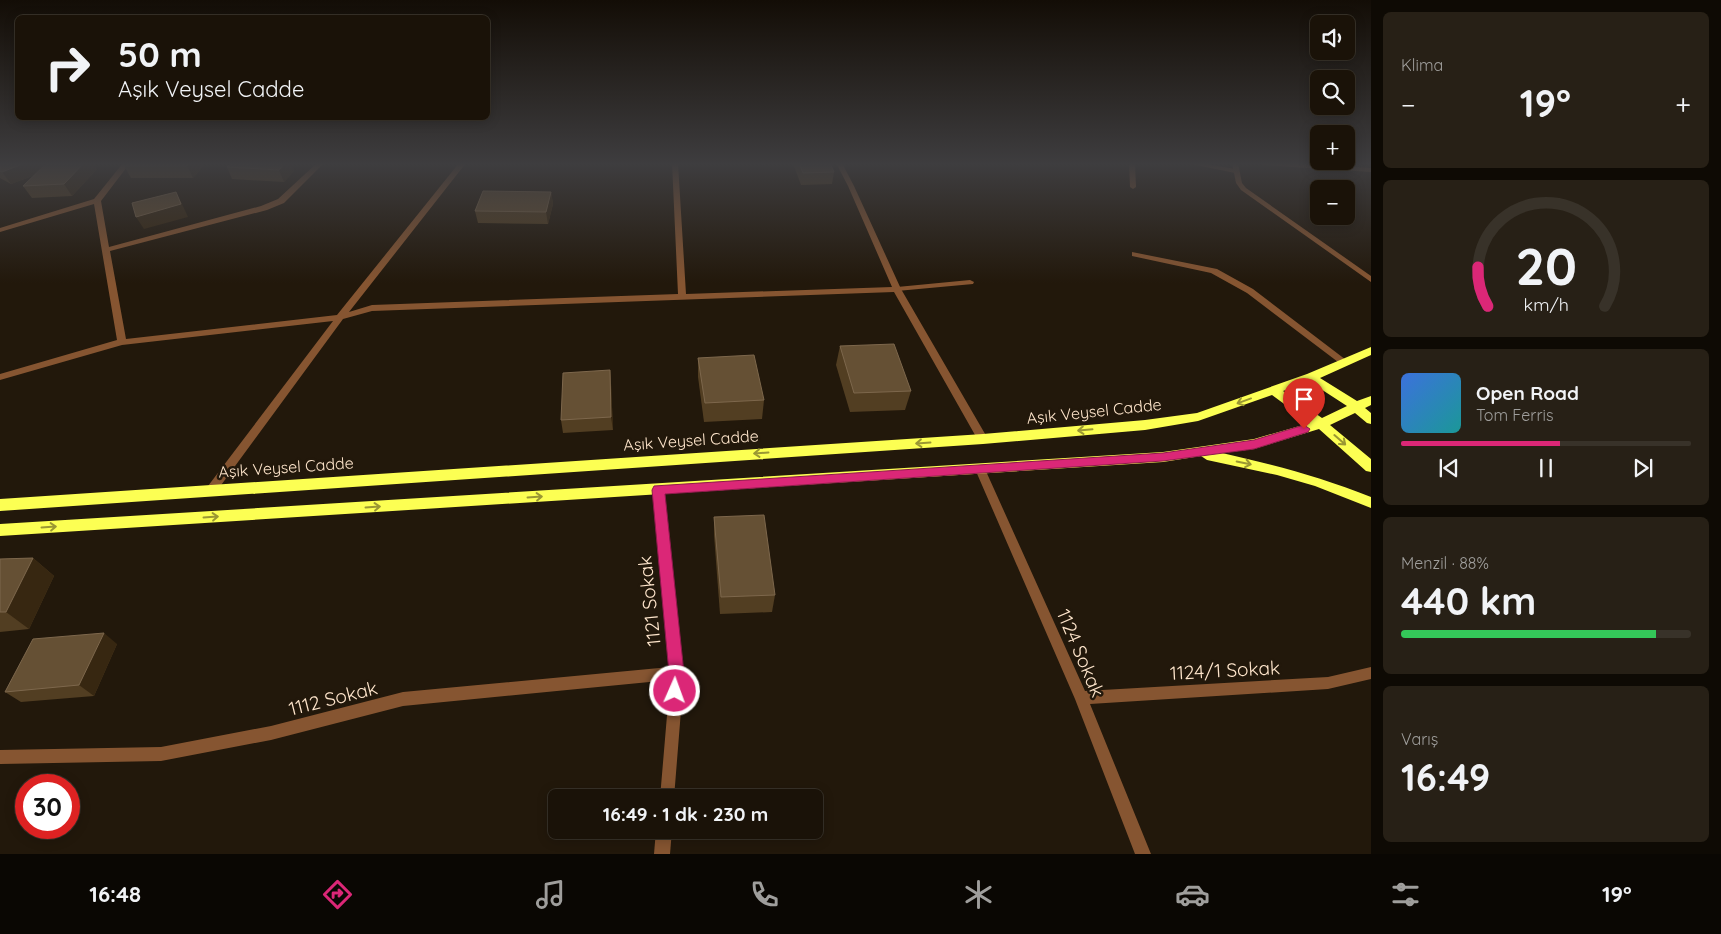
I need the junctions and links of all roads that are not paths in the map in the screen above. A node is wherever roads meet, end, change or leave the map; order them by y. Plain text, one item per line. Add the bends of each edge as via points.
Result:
1 (91, 203) edge
2 (97, 203) edge
3 (276, 203) edge
4 (431, 203) edge
5 (677, 203) edge
6 (859, 203) edge
7 (1262, 203) edge
8 (0, 230) edge
9 (106, 250) junction
10 (1135, 254) dead end
11 (1371, 280) edge
12 (970, 282) dead end
13 (897, 289) junction
14 (682, 297) junction
15 (340, 317) junction
16 (122, 342) junction
17 (1371, 351) edge
18 (1345, 363) junction
19 (0, 377) edge
20 (1311, 377) junction
21 (1273, 390) junction
22 (1371, 400) edge
23 (1357, 407) junction
24 (1371, 420) edge
25 (1321, 424) junction
26 (983, 439) junction
27 (1197, 453) junction
28 (1371, 467) edge
29 (980, 469) junction
30 (212, 489) junction
31 (658, 490) junction
32 (1371, 503) edge
33 (0, 505) edge
34 (0, 530) edge
35 (677, 673) junction
36 (1371, 673) edge
37 (1081, 698) junction
38 (0, 757) edge
39 (668, 789) edge
40 (663, 839) edge
41 (662, 854) edge
42 (1143, 854) edge

1 - 8 street
2 - 9 street
3 - 9 street
4 - 15 street
5 - 14 street
6 - 13 street
7 - 11 street
9 - 16 street
10 - 18 street via 1214,271 1250,291
12 - 13 street
13 - 14 street
13 - 26 street
14 - 15 street via 372,308
15 - 16 street
15 - 30 street
16 - 19 street
17 - 18 main road, Aşık Veysel Cadde
18 - 20 main road, Aşık Veysel Cadde
20 - 21 main road, Aşık Veysel Cadde
20 - 23 main road
21 - 25 main road
21 -> 26 main road, Aşık Veysel Cadde via 1198,417
22 - 23 main road
23 - 24 main road
23 - 25 main road
25 - 27 main road via 1254,444
25 -> 28 main road
26 -> 30 main road, Aşık Veysel Cadde
27 - 29 main road
27 -> 32 main road via 1277,470
29 - 31 main road
29 - 37 street, 1124 Sokak
30 - 33 main road, Aşık Veysel Cadde
34 -> 31 main road
31 - 35 street, 1121 Sokak
35 - 38 street, 1112 Sokak via 403,699 272,733 161,754
35 - 39 street, 1121 Sokak
36 - 37 street, 1124/1 Sokak via 1328,683
37 - 42 street, 1124 Sokak
40 - 41 street

